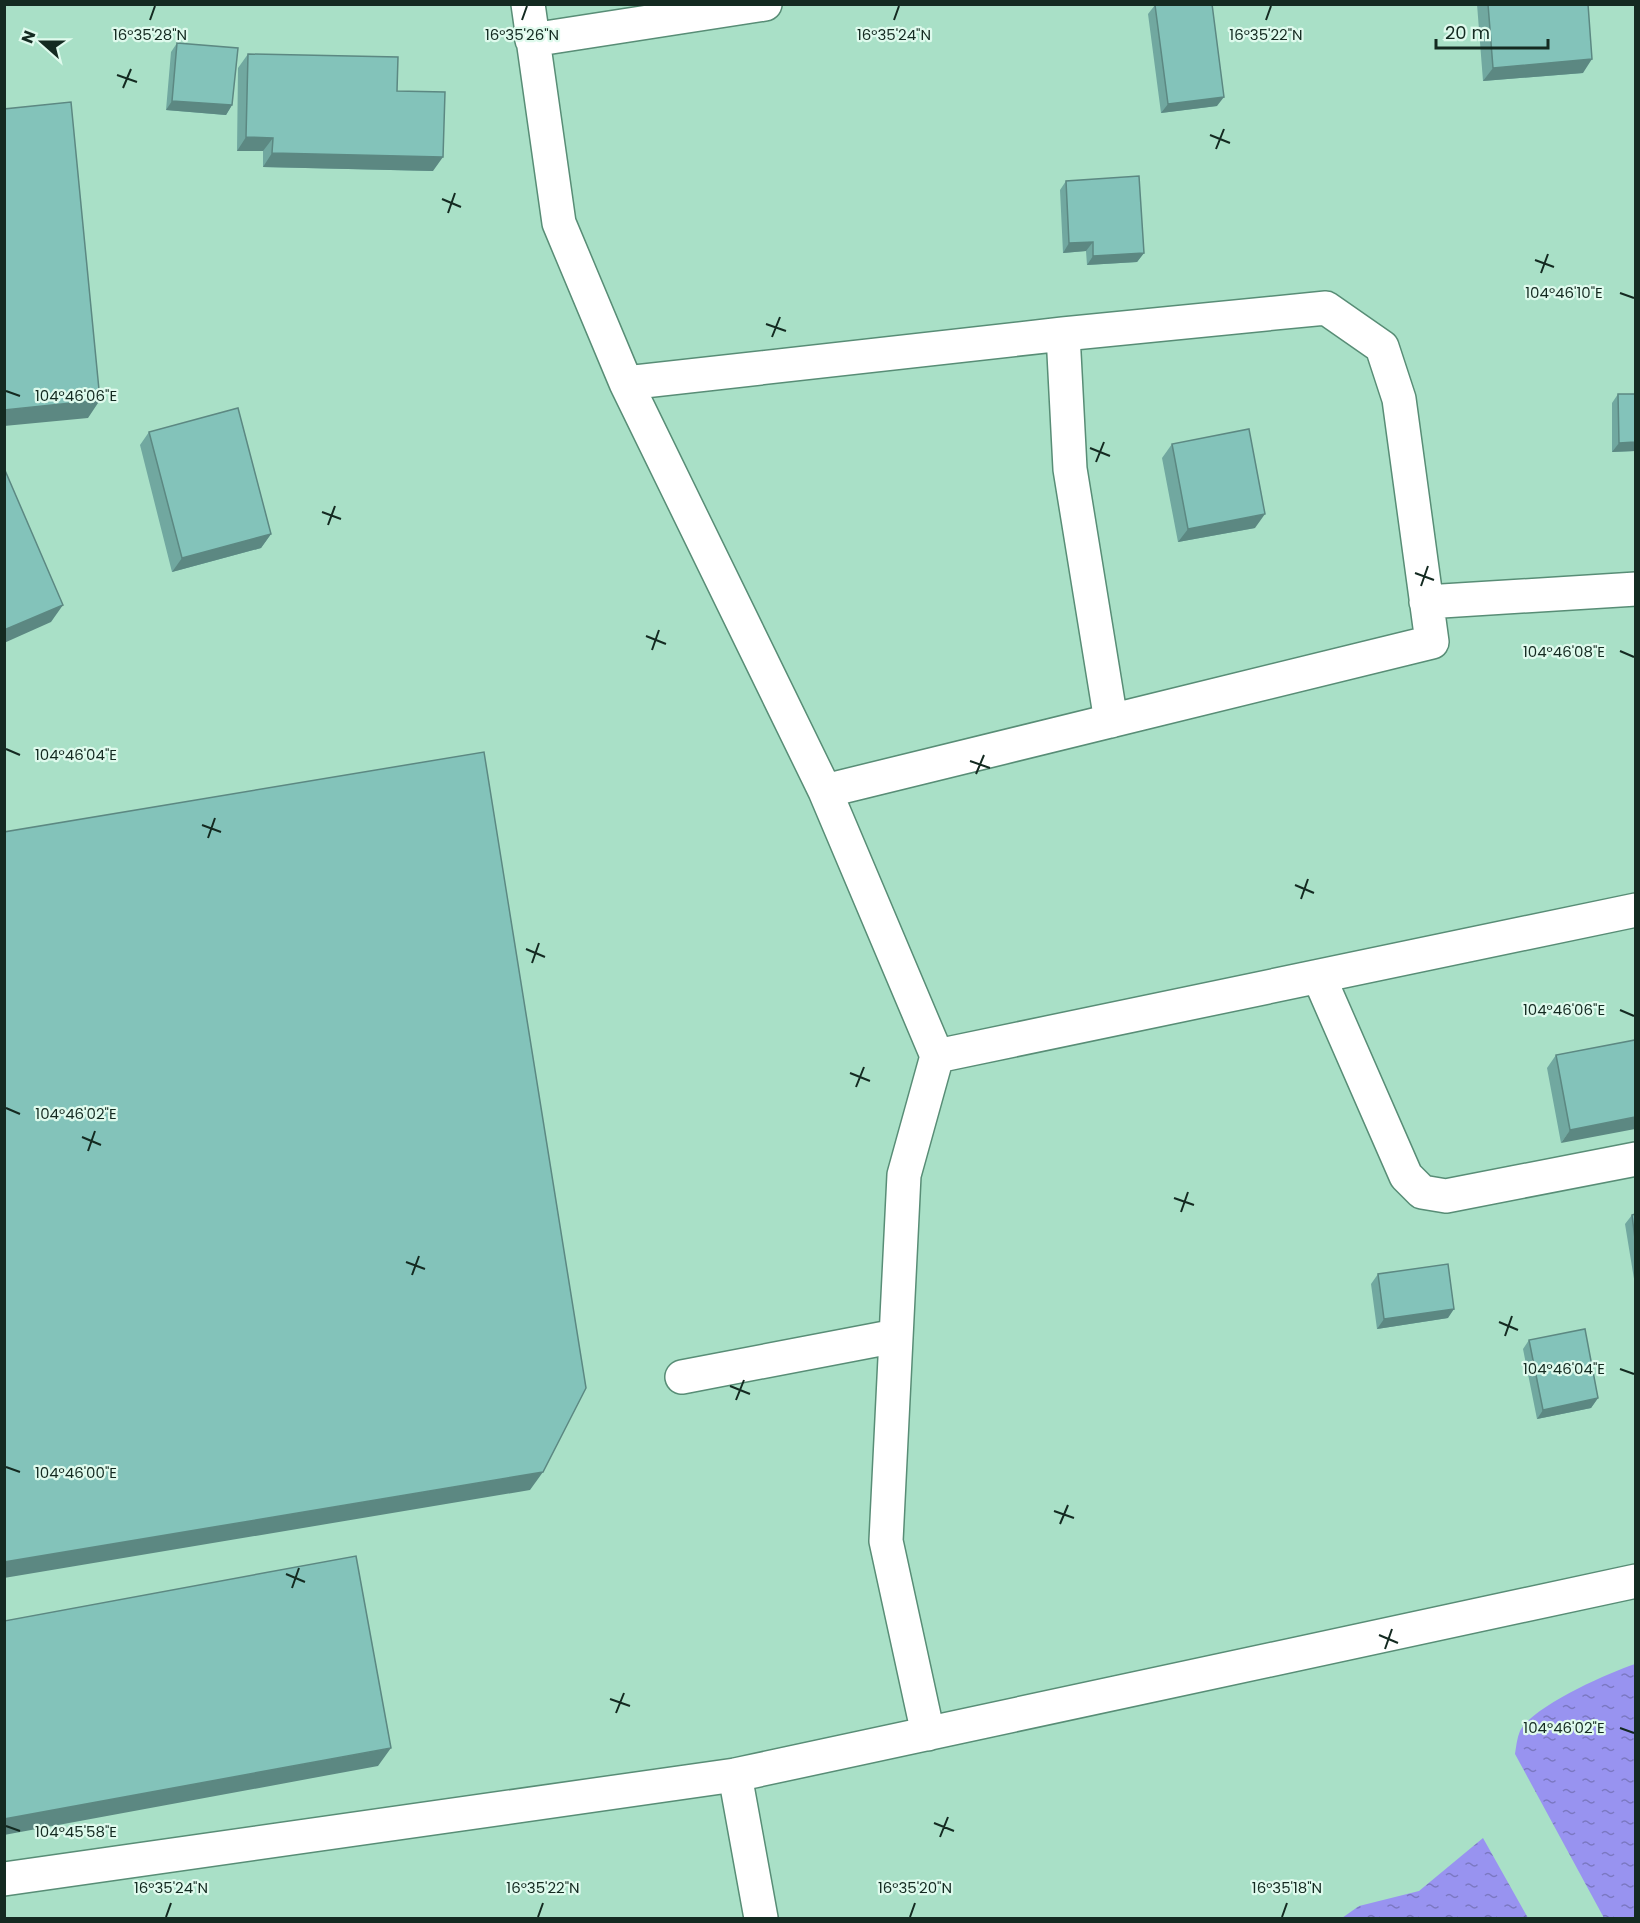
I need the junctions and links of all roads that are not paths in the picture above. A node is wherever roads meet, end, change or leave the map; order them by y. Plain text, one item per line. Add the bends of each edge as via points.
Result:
1 (528, 4) edge
2 (765, 4) edge
3 (532, 40) junction
4 (1063, 334) junction
5 (626, 384) junction
6 (1635, 589) edge
7 (1426, 602) junction
8 (1111, 721) junction
9 (825, 791) junction
10 (1635, 910) edge
11 (1319, 977) junction
12 (937, 1056) junction
13 (1635, 1159) edge
14 (896, 1336) junction
15 (682, 1377) dead end
16 (1635, 1581) edge
17 (928, 1734) junction
18 (735, 1774) junction
19 (4, 1879) edge
20 (761, 1918) edge

1 - 3 street
2 - 3 street
3 - 5 street via 559,223
4 - 5 street
4 - 7 street via 1326,308 1382,347 1399,399
4 - 8 street via 1070,469
5 - 9 street
6 - 7 street
7 - 8 street via 1432,642
8 - 9 street
9 - 12 street
10 - 11 street
11 - 12 street
11 - 13 street via 1406,1176 1422,1192 1446,1196
12 - 14 street via 904,1175
14 - 15 street
14 - 17 street via 886,1541
16 - 17 street
17 - 18 street
18 - 19 street
18 - 20 street

